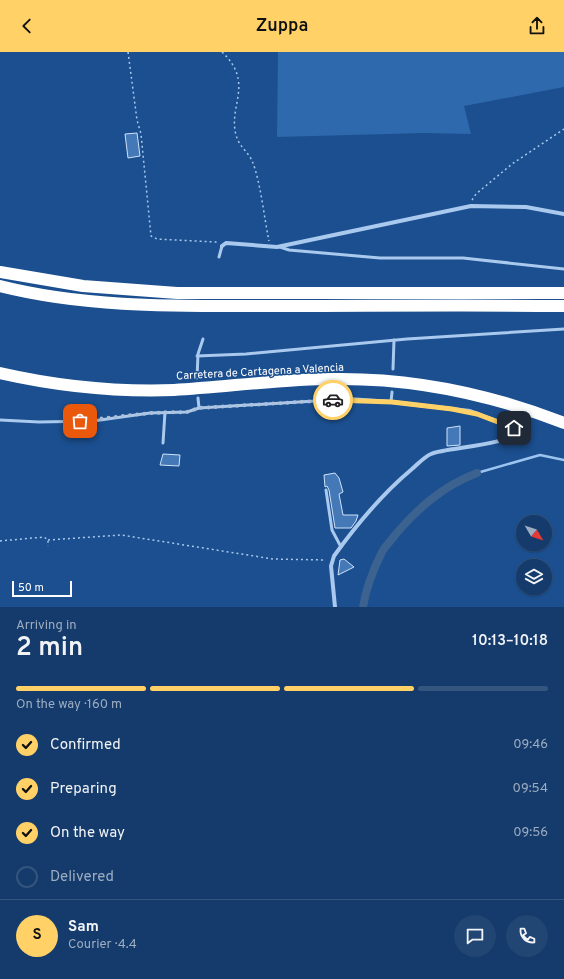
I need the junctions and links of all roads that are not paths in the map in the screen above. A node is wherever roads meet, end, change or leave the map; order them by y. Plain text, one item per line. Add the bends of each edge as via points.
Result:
1 (564, 214) edge
2 (222, 246) joint
3 (280, 247) junction
4 (219, 257) dead end
5 (564, 269) edge
6 (0, 272) edge
7 (0, 286) edge
8 (564, 293) edge
9 (564, 306) edge
10 (564, 329) edge
11 (202, 339) dead end
12 (394, 340) junction
13 (197, 356) junction
14 (393, 369) dead end
15 (0, 373) edge
16 (197, 378) dead end
17 (267, 383) junction
18 (392, 392) dead end
19 (198, 398) dead end
20 (348, 399) joint
21 (391, 402) junction
22 (199, 408) junction
23 (165, 412) junction
24 (564, 416) edge
25 (0, 420) edge
26 (564, 424) edge
27 (163, 444) dead end
28 (326, 490) dead end
29 (341, 547) junction
30 (335, 607) edge

1 - 3 street via 526,206 471,206
2 - 3 street via 226,243
2 - 4 lane
3 - 5 lane via 362,257 463,258
6 - 8 highway via 83,286 177,293
7 - 9 highway via 135,305
10 - 12 lane
11 - 13 lane
12 - 13 lane
12 - 14 lane
13 - 16 lane
15 - 17 highway, Carretera de Cartagena a Valencia via 74,386 126,390 174,390
17 - 24 highway via 293,375 367,374 408,378 472,387
17 - 26 highway, Carretera de Cartagena a Valencia via 333,379 428,385 497,400
18 - 21 lane
19 - 22 lane
20 - 21 street
20 - 22 lane
21 - 29 street via 470,412 512,427 514,433 510,437 475,446 438,451 427,456 374,505
22 - 23 lane via 187,412
23 - 25 lane via 93,421
23 - 27 lane
28 - 29 lane via 332,530
29 - 30 street via 332,562

